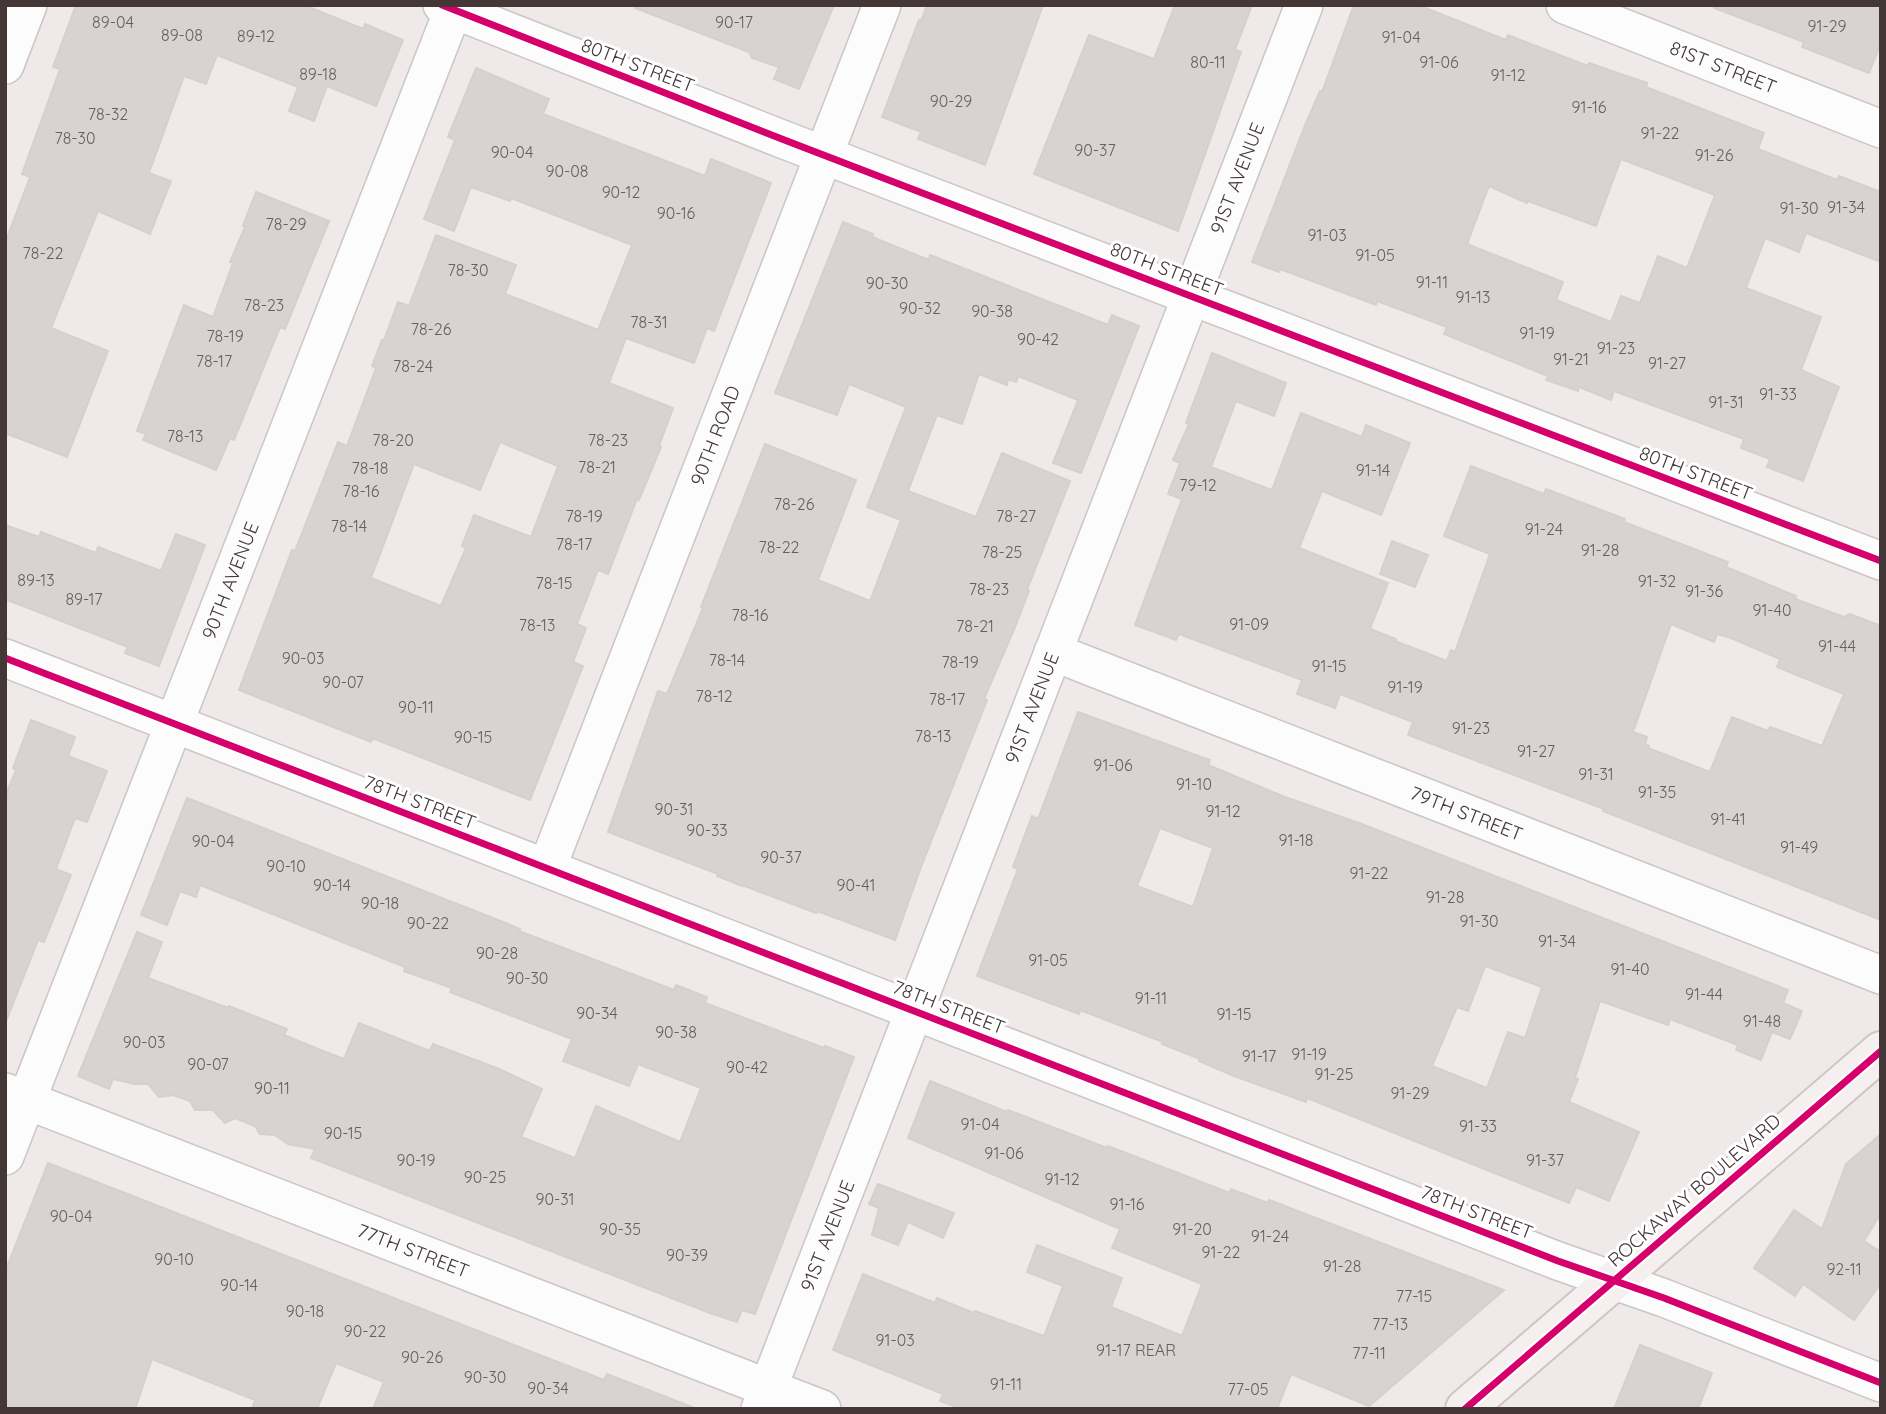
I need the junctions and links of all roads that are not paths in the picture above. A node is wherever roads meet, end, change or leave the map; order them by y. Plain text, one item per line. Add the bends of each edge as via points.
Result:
1 (29, 5) edge
2 (882, 5) edge
3 (1304, 5) edge
4 (1565, 5) edge
5 (450, 7) edge
6 (5, 65) edge
7 (1881, 129) edge
8 (824, 154) junction
9 (1191, 295) junction
10 (1881, 561) edge
11 (1053, 652) junction
12 (5, 658) edge
13 (174, 724) junction
14 (547, 868) junction
15 (1881, 975) edge
16 (915, 1010) junction
17 (1881, 1051) edge
18 (16, 1097) edge
19 (5, 1156) edge
20 (1614, 1280) junction
21 (1881, 1383) edge
22 (764, 1399) edge
23 (822, 1409) edge
24 (1465, 1409) edge

1 - 6 street
2 - 8 street, 90TH ROAD
3 - 9 street, 91ST AVENUE
4 - 7 street, 81ST STREET
5 - 8 street, 80TH STREET
5 - 13 street, 90TH AVENUE
8 - 9 street, 80TH STREET
8 - 14 street, 90TH ROAD
9 - 10 street, 80TH STREET
9 - 11 street, 91ST AVENUE
11 - 15 street, 79TH STREET
11 - 16 street, 91ST AVENUE
12 - 13 street, 78TH STREET
13 - 14 street, 78TH STREET
13 - 18 street, 90TH AVENUE
14 - 16 street, 78TH STREET
16 - 20 street, 78TH STREET
16 - 22 street, 91ST AVENUE
17 - 20 main road, ROCKAWAY BOULEVARD
18 - 19 street, 90TH AVENUE
18 - 22 street, 77TH STREET
20 - 21 street, 78TH STREET
20 - 24 main road, ROCKAWAY BOULEVARD
22 - 23 street, 77TH STREET

